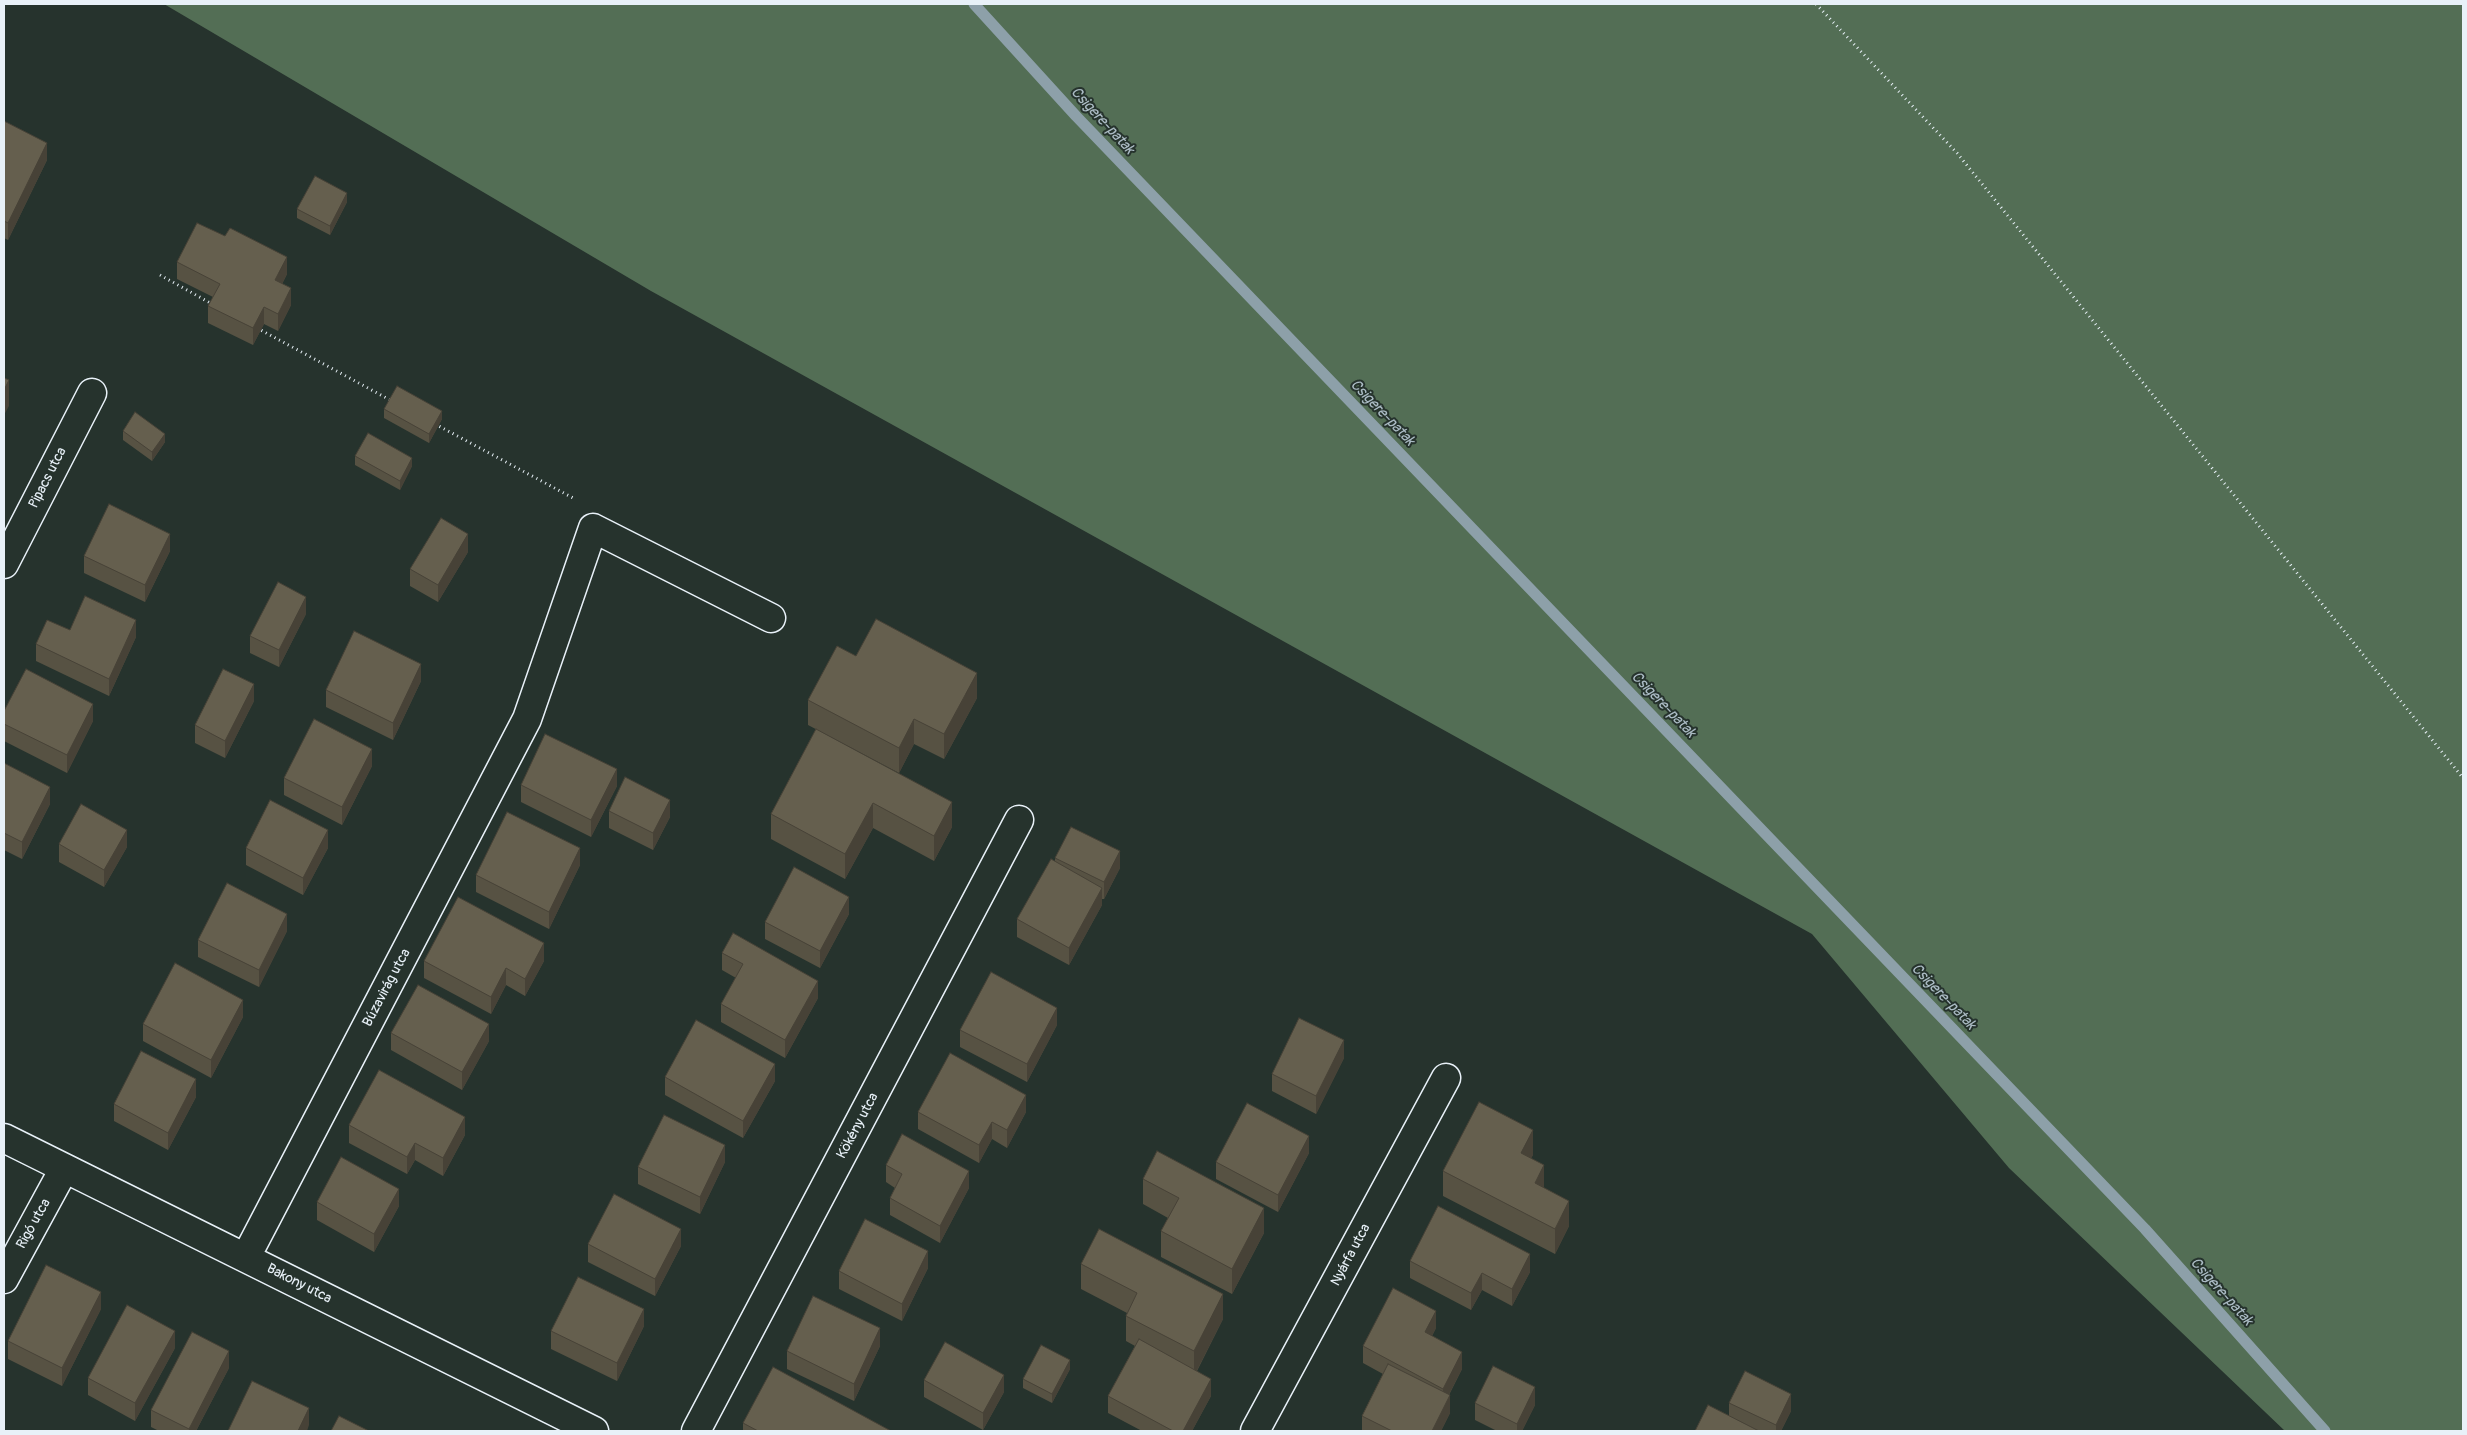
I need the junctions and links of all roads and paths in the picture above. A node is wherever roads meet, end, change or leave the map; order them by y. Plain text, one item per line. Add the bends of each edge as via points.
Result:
1 (1816, 4) edge
2 (160, 276) dead end
3 (221, 308) edge
4 (256, 327) edge
5 (92, 393) dead end
6 (396, 403) edge
7 (432, 422) edge
8 (581, 502) dead end
9 (4, 564) edge
10 (771, 618) dead end
11 (2463, 778) edge
12 (1020, 820) dead end
13 (1446, 1078) dead end
14 (4, 1138) edge
15 (64, 1169) junction
16 (246, 1257) junction
17 (4, 1279) edge
18 (594, 1431) edge
19 (696, 1431) edge
20 (1255, 1431) edge

1 - 11 path via 1957,154
2 - 3 path
4 - 6 path
5 - 9 street, Pipacs utca
7 - 8 path
10 - 16 street, Búzavirág utca via 593,528 527,719
12 - 19 street, Kökény utca
13 - 20 street, Nyárfa utca
14 - 15 street, Bakony utca
15 - 16 street, Bakony utca
15 - 17 street, Rigó utca
16 - 18 street, Bakony utca

